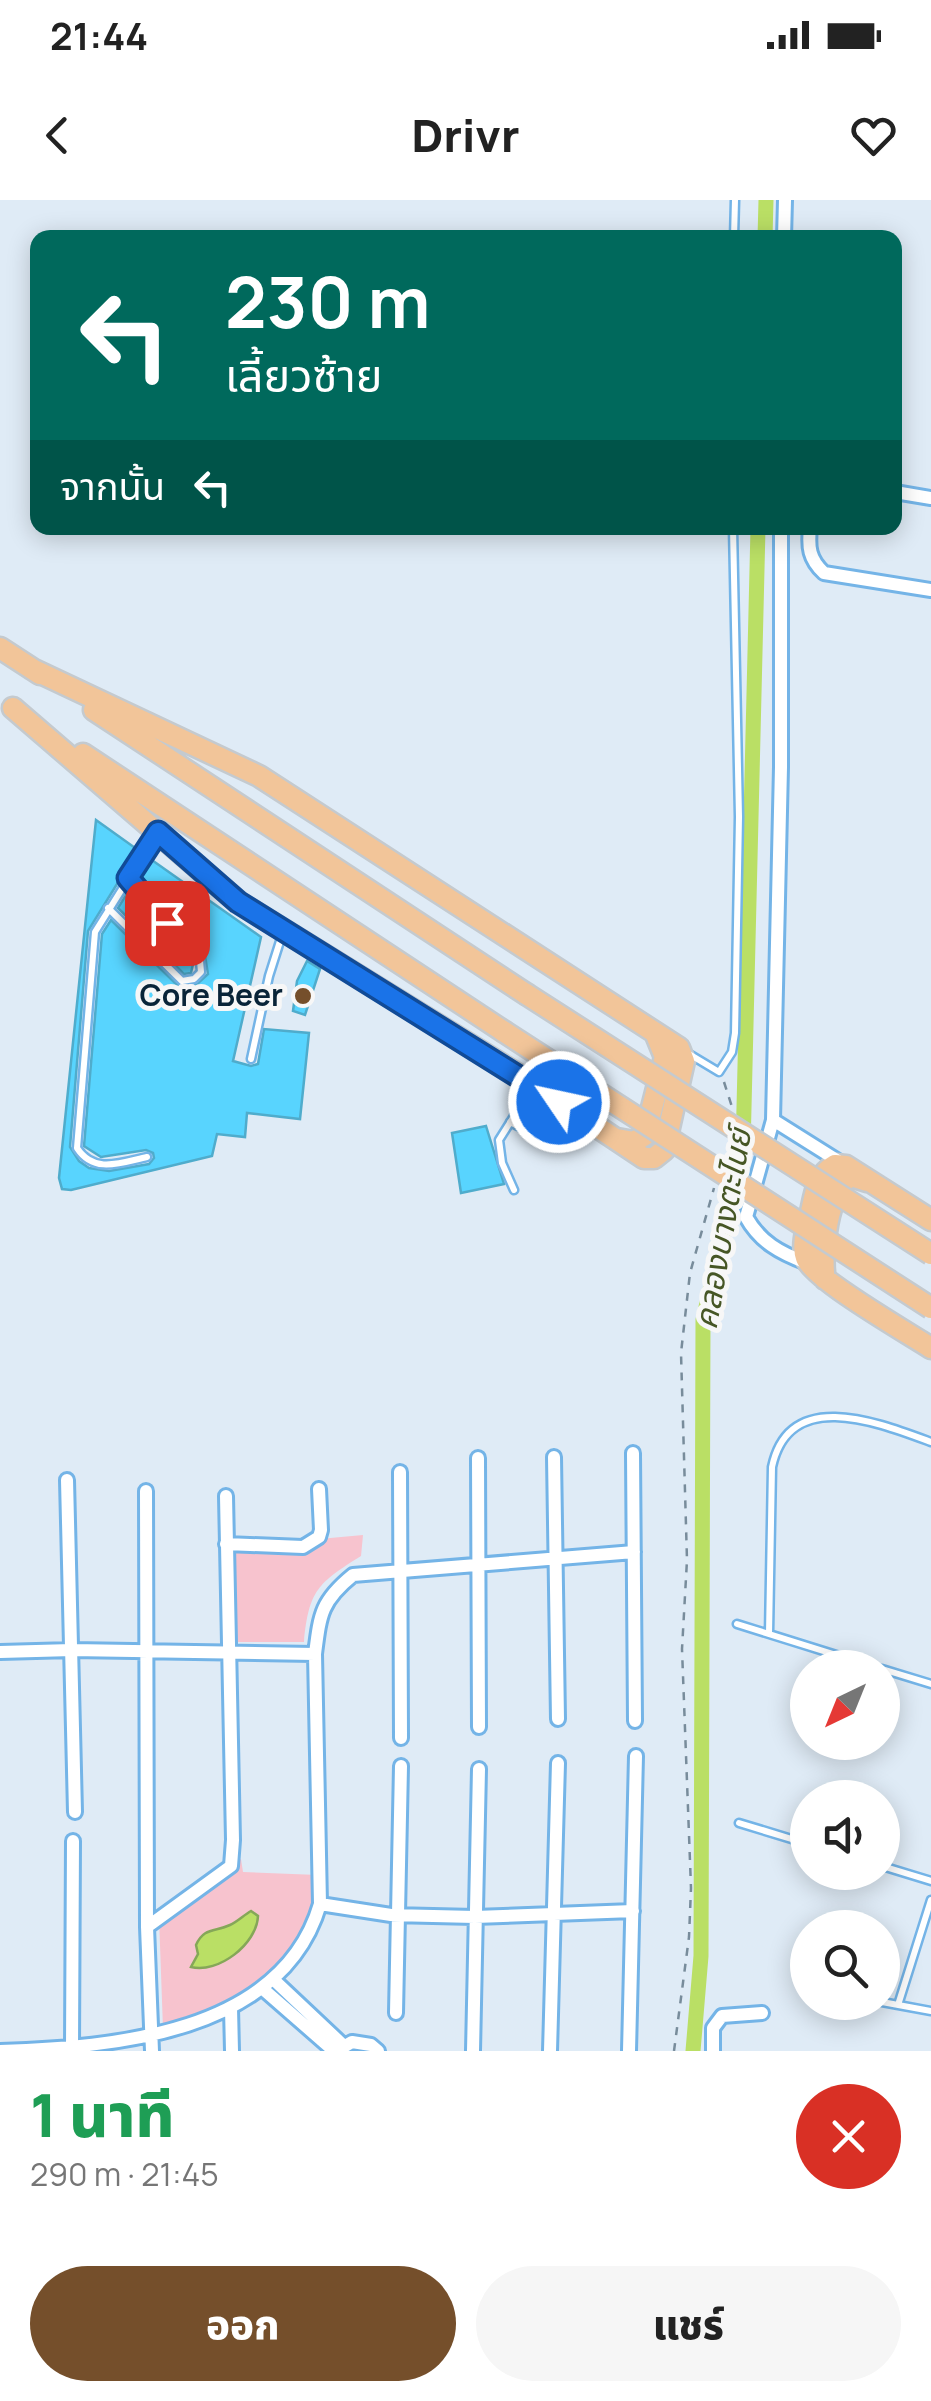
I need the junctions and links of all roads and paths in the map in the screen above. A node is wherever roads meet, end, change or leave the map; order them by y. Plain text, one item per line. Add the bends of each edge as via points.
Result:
1 (735, 200) edge
2 (785, 200) edge
3 (734, 230) edge
4 (784, 230) edge
5 (902, 493) edge
6 (931, 498) edge
7 (733, 535) edge
8 (781, 535) edge
9 (809, 535) edge
10 (931, 590) edge
11 (0, 648) edge
12 (32, 669) junction
13 (6, 704) edge
14 (293, 800) junction
15 (276, 829) junction
16 (158, 832) junction
17 (128, 878) junction
18 (288, 890) junction
19 (108, 908) junction
20 (167, 923) junction
21 (278, 925) junction
22 (146, 947) junction
23 (655, 1033) junction
24 (679, 1048) junction
25 (252, 1059) dead end
26 (718, 1072) junction
27 (533, 1084) junction
28 (773, 1120) junction
29 (730, 1121) dead end
30 (510, 1122) junction
31 (536, 1134) dead end
32 (612, 1138) junction
33 (147, 1157) dead end
34 (846, 1166) junction
35 (718, 1175) dead end
36 (871, 1182) junction
37 (514, 1190) dead end
38 (931, 1220) edge
39 (931, 1254) edge
40 (806, 1263) junction
41 (825, 1279) junction
42 (931, 1308) edge
43 (931, 1348) edge
44 (931, 1442) edge
45 (633, 1453) dead end
46 (554, 1457) dead end
47 (478, 1458) dead end
48 (400, 1472) dead end
49 (67, 1480) dead end
50 (319, 1489) dead end
51 (146, 1491) dead end
52 (226, 1496) dead end
53 (226, 1544) junction
54 (634, 1552) junction
55 (556, 1558) junction
56 (479, 1565) junction
57 (400, 1571) junction
58 (737, 1624) dead end
59 (769, 1634) junction
60 (72, 1650) junction
61 (821, 1650) edge
62 (0, 1652) edge
63 (146, 1652) junction
64 (228, 1652) junction
65 (315, 1654) junction
66 (900, 1674) edge
67 (931, 1684) edge
68 (558, 1719) dead end
69 (635, 1721) dead end
70 (479, 1727) dead end
71 (401, 1738) dead end
72 (636, 1756) dead end
73 (558, 1763) dead end
74 (401, 1766) dead end
75 (479, 1769) dead end
76 (75, 1812) dead end
77 (738, 1823) dead end
78 (790, 1839) edge
79 (73, 1841) dead end
80 (900, 1872) edge
81 (931, 1881) edge
82 (931, 1900) edge
83 (320, 1904) junction
84 (633, 1911) junction
85 (552, 1914) junction
86 (398, 1915) junction
87 (475, 1916) junction
88 (147, 1927) junction
89 (268, 1985) junction
90 (900, 1999) edge
91 (900, 2005) edge
92 (231, 2008) junction
93 (931, 2011) edge
94 (396, 2013) dead end
95 (762, 2013) dead end
96 (152, 2033) junction
97 (72, 2048) junction
98 (339, 2049) edge
99 (0, 2051) edge
100 (152, 2051) edge
101 (232, 2051) edge
102 (378, 2051) edge
103 (473, 2051) edge
104 (550, 2051) edge
105 (629, 2051) edge
106 (674, 2051) edge
107 (713, 2051) edge

1 - 3 lane
2 - 4 street
5 - 6 street
7 - 26 lane via 735,1033
8 - 28 street
9 - 10 street via 813,562 824,572
11 - 12 main road
12 - 14 main road via 259,776
12 - 15 main road
13 - 16 main road
13 - 18 main road
14 - 15 main road via 265,789 254,796 256,810
14 - 23 main road
15 - 39 main road, bridge
16 - 17 lane
16 - 21 main road via 238,902
17 - 19 lane
17 - 20 lane
18 - 21 main road via 266,882 252,890 252,904
18 - 42 main road, bridge
19 - 22 lane
19 - 33 lane via 95,932 76,1148 104,1166
20 - 22 lane
20 - 22 lane via 202,972 182,980
21 - 25 lane
21 - 27 main road
23 - 24 main road
23 - 32 main road via 666,1057 644,1136 634,1142
24 - 26 lane
24 - 32 main road via 684,1061 664,1150 644,1158
26 - 29 path via 733,1103
27 - 30 lane
27 - 32 main road
28 - 34 street
28 - 40 street via 746,1217 770,1246
30 - 31 lane
30 - 37 lane via 498,1150
34 - 36 main road
34 - 40 main road via 829,1168 816,1188
35 - 106 path via 690,1273 681,1354 691,1872
36 - 38 main road
36 - 41 main road via 851,1176 834,1201 821,1259
40 - 41 main road
41 - 43 main road
44 - 59 lane via 834,1414 808,1420 776,1445
45 - 54 street
46 - 55 street
47 - 56 street
48 - 57 street
49 - 60 street
50 - 53 street via 321,1530 303,1548
51 - 63 street
52 - 53 street
53 - 64 street
54 - 55 street
54 - 69 street
55 - 56 street
55 - 68 street
56 - 57 street
56 - 70 street
57 - 65 street via 354,1575 337,1588 324,1605
57 - 71 street
58 - 59 lane
59 - 61 lane
60 - 62 street
60 - 63 street
60 - 76 street
63 - 64 street
63 - 88 street
64 - 65 street
64 - 88 street via 231,1866
65 - 83 street
66 - 67 lane
72 - 84 street
73 - 85 street
74 - 86 street
75 - 87 street
77 - 78 lane
79 - 97 street
80 - 81 lane
82 - 90 lane
83 - 86 street
83 - 89 street via 299,1952
84 - 85 street
84 - 105 street
85 - 87 street
85 - 104 street
86 - 87 street
86 - 94 street
87 - 103 street
88 - 96 street
89 - 92 street
89 - 98 street
91 - 93 lane
92 - 96 street
92 - 101 street
95 - 107 street via 722,2016 713,2028
96 - 97 street
96 - 100 street
97 - 99 street
98 - 102 street via 362,2042

